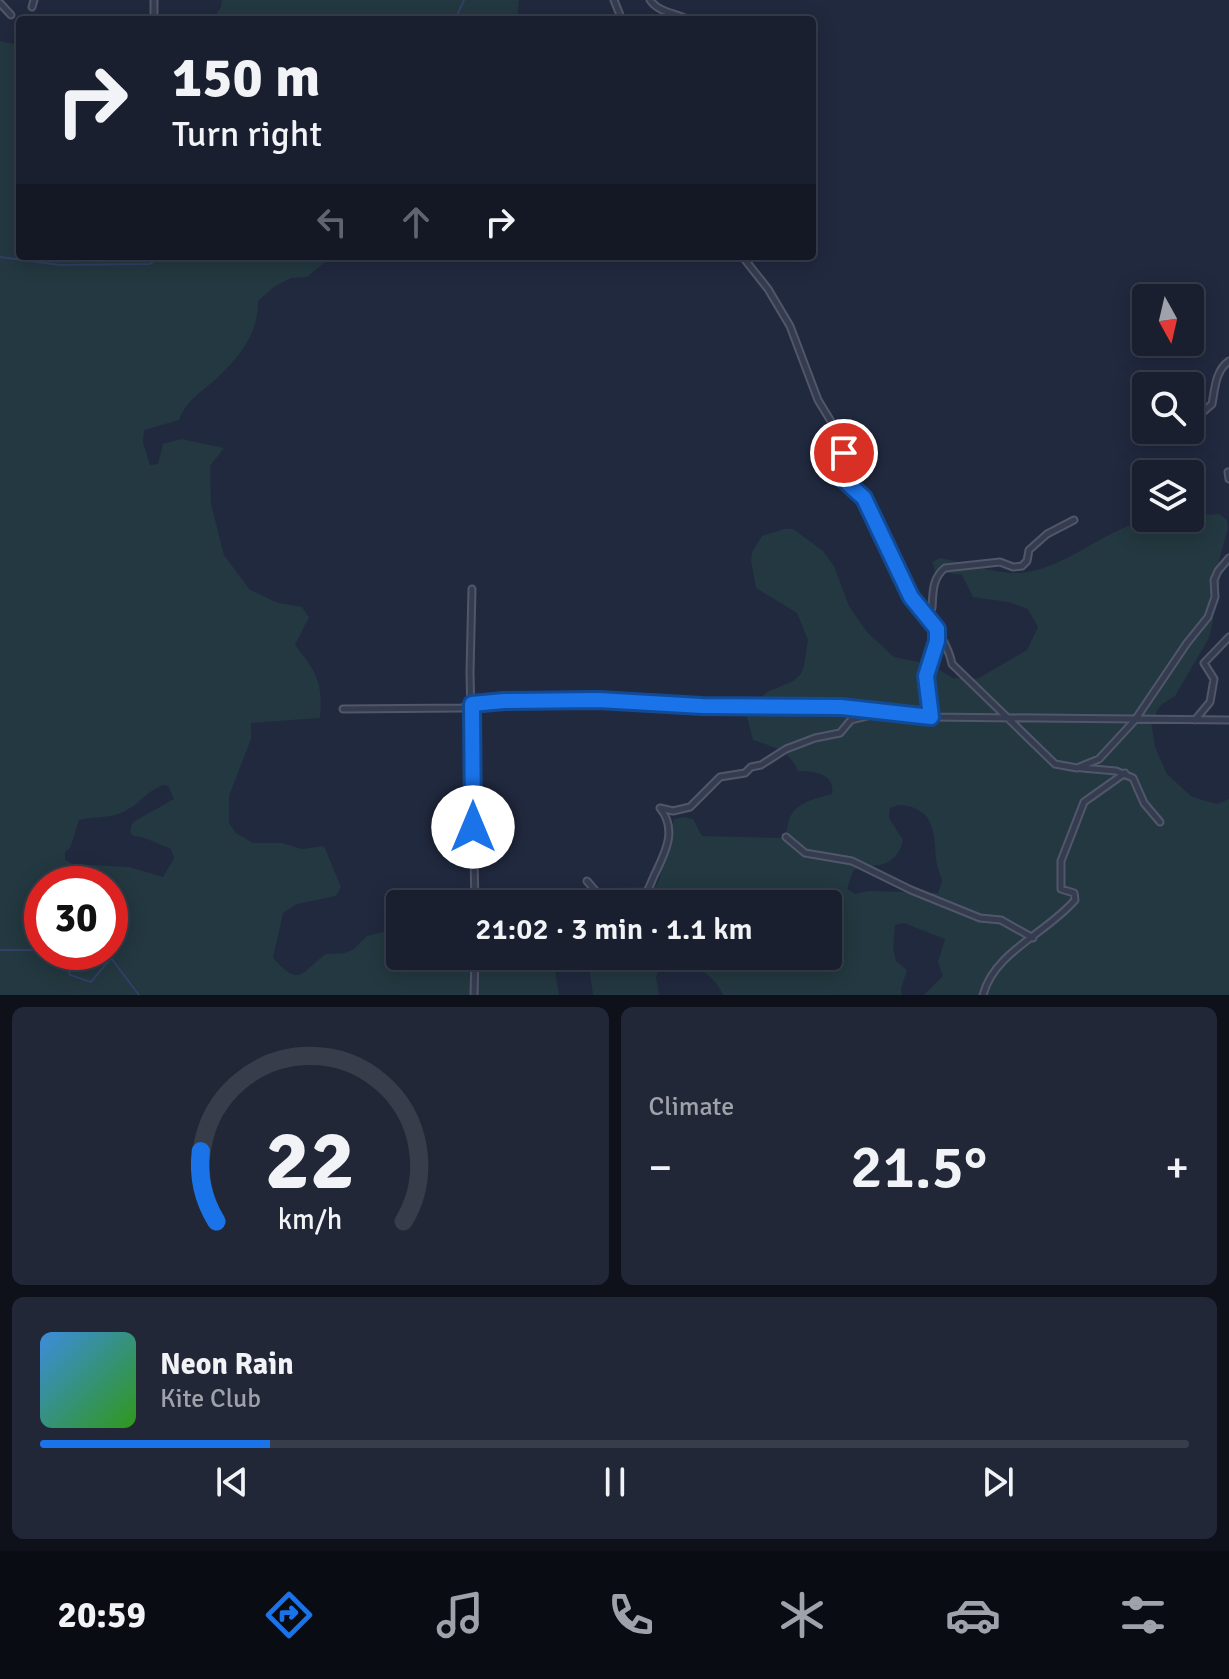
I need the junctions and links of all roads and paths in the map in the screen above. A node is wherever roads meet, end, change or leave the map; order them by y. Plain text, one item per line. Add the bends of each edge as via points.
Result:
1 (650, 0) edge
2 (0, 3) edge
3 (11, 15) dead end
4 (678, 16) edge
5 (745, 260) edge
6 (1229, 361) edge
7 (1204, 411) dead end
8 (1228, 472) edge
9 (1229, 479) edge
10 (1074, 520) dead end
11 (1229, 558) edge
12 (472, 589) dead end
13 (924, 611) junction
14 (937, 629) junction
15 (1229, 637) edge
16 (472, 704) junction
17 (343, 709) dead end
18 (885, 712) junction
19 (1004, 716) junction
20 (931, 717) junction
21 (1135, 720) junction
22 (1195, 720) junction
23 (1229, 720) edge
24 (1077, 768) junction
25 (1125, 773) junction
26 (1160, 822) dead end
27 (786, 837) dead end
28 (587, 881) dead end
29 (475, 890) edge
30 (595, 890) edge
31 (648, 890) edge
32 (1034, 938) junction
33 (475, 970) edge
34 (474, 995) edge
35 (983, 995) edge

1 - 4 street
2 - 3 street
5 - 13 street via 790,326 818,400 843,441 842,478 864,498 906,588
6 - 7 street via 1222,366 1212,404
8 - 9 street
10 - 13 street via 1047,534 1029,550 1022,566 1000,562 945,568 933,585 932,608
11 - 21 street via 1214,580 1208,617
12 - 16 street
13 - 14 street
14 - 19 street via 952,664
14 - 20 street via 926,676
15 - 22 street via 1204,663 1214,679 1210,702
16 - 17 street
16 - 18 street via 598,700
16 - 29 street
18 - 20 street
18 - 31 street via 851,720 840,733 786,749 745,773 720,777 690,807 660,808 669,828 667,849
19 - 20 street
19 - 21 street
19 - 24 street via 1055,764
21 - 22 street
21 - 24 street via 1099,759
22 - 23 street
24 - 25 street
25 - 26 street
25 - 32 street via 1084,802 1061,861 1061,889 1074,893 1075,900
27 - 32 street via 805,853 852,861
28 - 30 street
32 - 35 street via 1003,959
33 - 34 street

